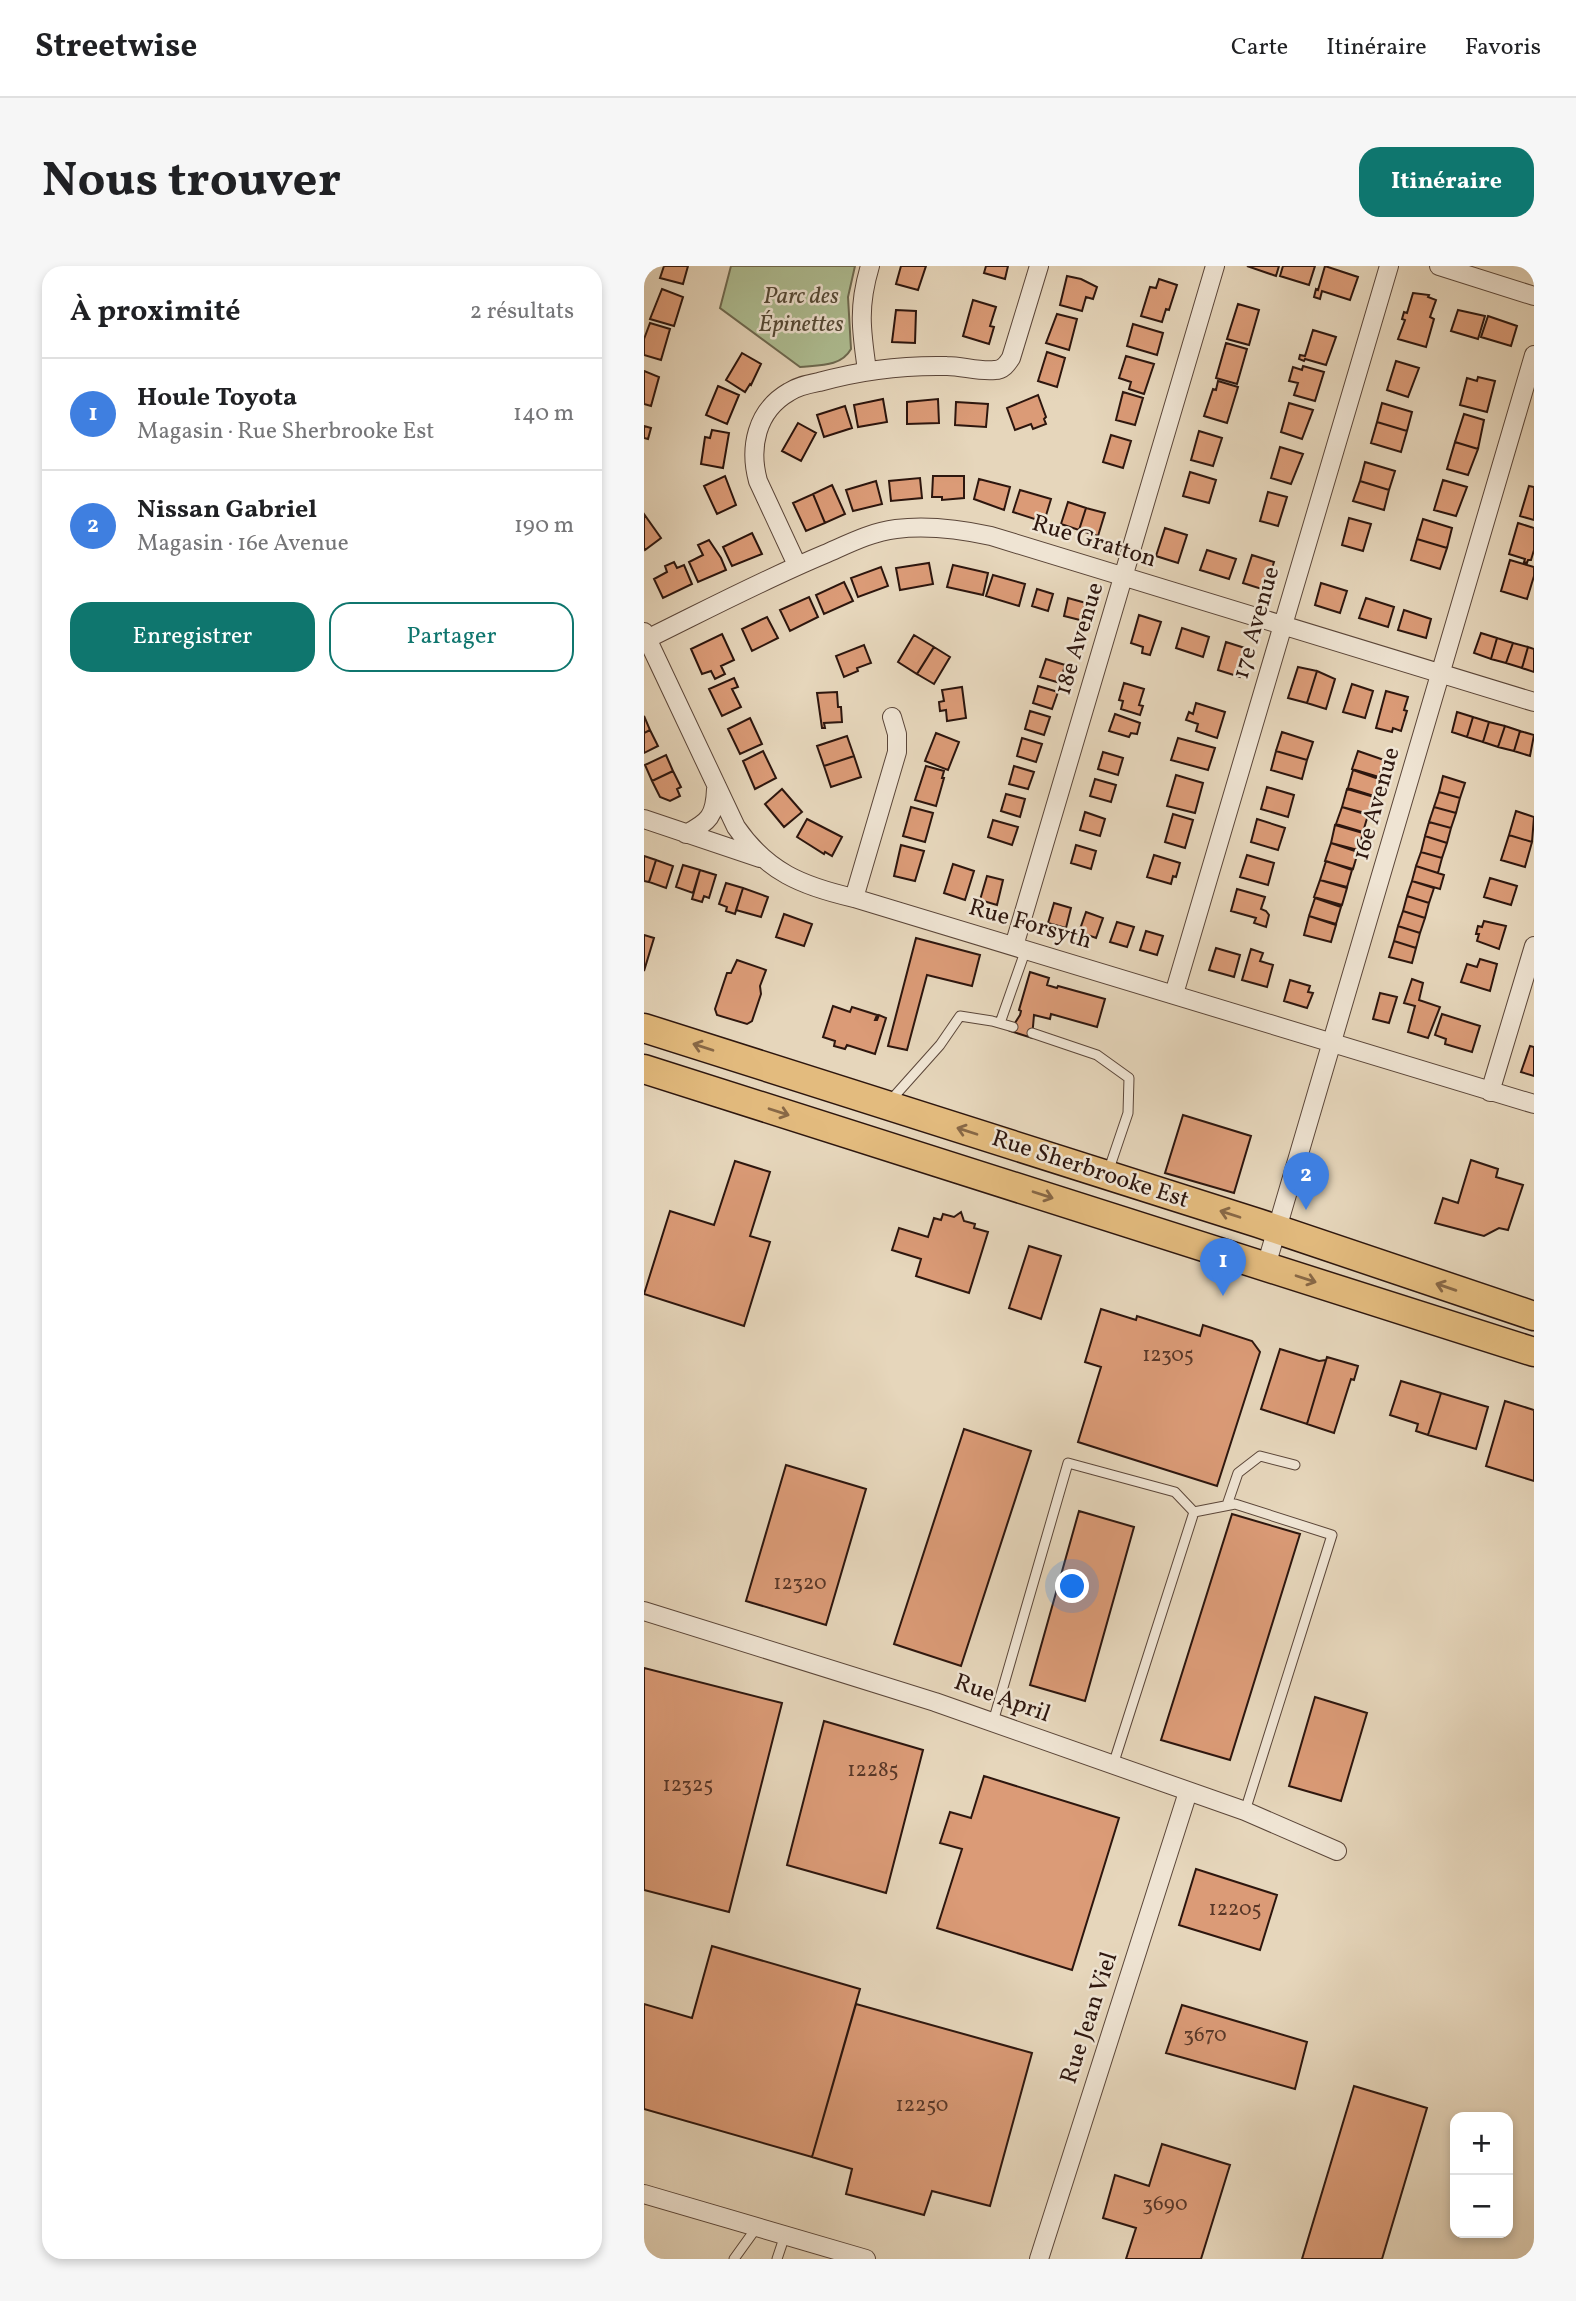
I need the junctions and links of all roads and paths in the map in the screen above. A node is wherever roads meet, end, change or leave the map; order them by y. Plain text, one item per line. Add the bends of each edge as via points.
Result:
1 (870, 266) edge
2 (1039, 266) edge
3 (1215, 266) edge
4 (1389, 266) edge
5 (1439, 266) edge
6 (1534, 296) edge
7 (1534, 355) edge
8 (867, 370) junction
9 (797, 565) junction
10 (1124, 578) junction
11 (1282, 625) junction
12 (646, 635) edge
13 (1440, 674) junction
14 (1534, 702) edge
15 (892, 717) dead end
16 (716, 786) junction
17 (644, 819) edge
18 (686, 834) junction
19 (762, 859) junction
20 (854, 898) junction
21 (1534, 946) edge
22 (1020, 947) junction
23 (1174, 994) junction
24 (1000, 1023) junction
25 (1013, 1027) dead end
26 (644, 1028) edge
27 (1032, 1033) dead end
28 (1332, 1043) junction
29 (735, 1057) junction
30 (644, 1069) edge
31 (1490, 1092) junction
32 (723, 1094) junction
33 (878, 1102) junction
34 (1534, 1104) edge
35 (859, 1137) junction
36 (1107, 1175) junction
37 (1277, 1229) junction
38 (1266, 1266) junction
39 (1386, 1267) junction
40 (1375, 1301) junction
41 (1485, 1301) junction
42 (1534, 1316) edge
43 (1475, 1333) junction
44 (1534, 1352) edge
45 (1294, 1465) dead end
46 (1227, 1505) junction
47 (1194, 1511) junction
48 (644, 1611) edge
49 (993, 1722) junction
50 (1113, 1765) junction
51 (1188, 1792) junction
52 (1245, 1811) junction
53 (1336, 1851) dead end
54 (644, 2194) edge
55 (757, 2227) junction
56 (785, 2235) junction
57 (734, 2259) edge
58 (777, 2259) edge
59 (866, 2259) edge
60 (1039, 2259) edge

1 - 8 street via 861,308
2 - 8 street via 1004,368
3 - 10 street, 18e Avenue
4 - 11 street, 17e Avenue
5 - 6 street
7 - 13 street, 16e Avenue
8 - 9 street via 789,391 758,429 753,455 758,481
9 - 10 street, Rue Gratton via 892,529 926,527 991,536
9 - 12 street, Rue Gratton
10 - 11 street, Rue Gratton
10 - 22 street, 18e Avenue
11 - 13 street, Rue Gratton
11 - 23 street, 17e Avenue
12 - 16 street, Rue Forsyth
13 - 14 street, Rue Gratton
13 - 28 street, 16e Avenue
15 - 20 street via 897,752
16 - 18 street via 711,816
16 - 19 street, Rue Forsyth via 736,827
17 - 18 street
18 - 19 street
19 - 20 street, Rue Forsyth via 806,885
20 - 22 street, Rue Forsyth
21 - 31 street
22 - 23 street, Rue Forsyth
22 - 24 lane
23 - 28 street, Rue Forsyth
24 - 25 lane
24 - 33 lane via 960,1016 940,1045
29 -> 26 main road, Rue Sherbrooke Est
27 - 36 lane via 1097,1055 1129,1078 1128,1113
28 - 31 street, Rue Forsyth
28 - 37 street, 16e Avenue
29 - 32 main road
29 - 33 main road, Rue Sherbrooke Est
30 - 32 main road, Rue Sherbrooke Est
31 - 34 street, Rue Forsyth
32 -> 35 main road, Rue Sherbrooke Est
33 - 35 main road
36 -> 33 main road, Rue Sherbrooke Est
35 -> 38 main road, Rue Sherbrooke Est
37 -> 36 main road, Rue Sherbrooke Est
37 - 38 street, 16e Avenue
37 - 39 main road, Rue Sherbrooke Est
38 -> 40 main road, Rue Sherbrooke Est
39 - 40 main road
41 -> 39 main road, Rue Sherbrooke Est
40 - 43 main road, Rue Sherbrooke Est
41 - 42 main road, Rue Sherbrooke Est
41 - 43 main road
43 - 44 main road, Rue Sherbrooke Est
45 - 46 lane via 1260,1456 1238,1474
46 - 47 lane
46 - 52 lane via 1332,1535
47 - 49 lane via 1175,1492 1068,1463
47 - 50 lane
48 - 49 street, Rue April
49 - 50 street, Rue April
50 - 51 street, Rue April
51 - 52 street, Rue April
51 - 60 street, Rue Jean Viel
52 - 53 street, Rue April
54 - 55 street
55 - 56 street
55 - 57 lane
56 - 58 lane
56 - 59 street

